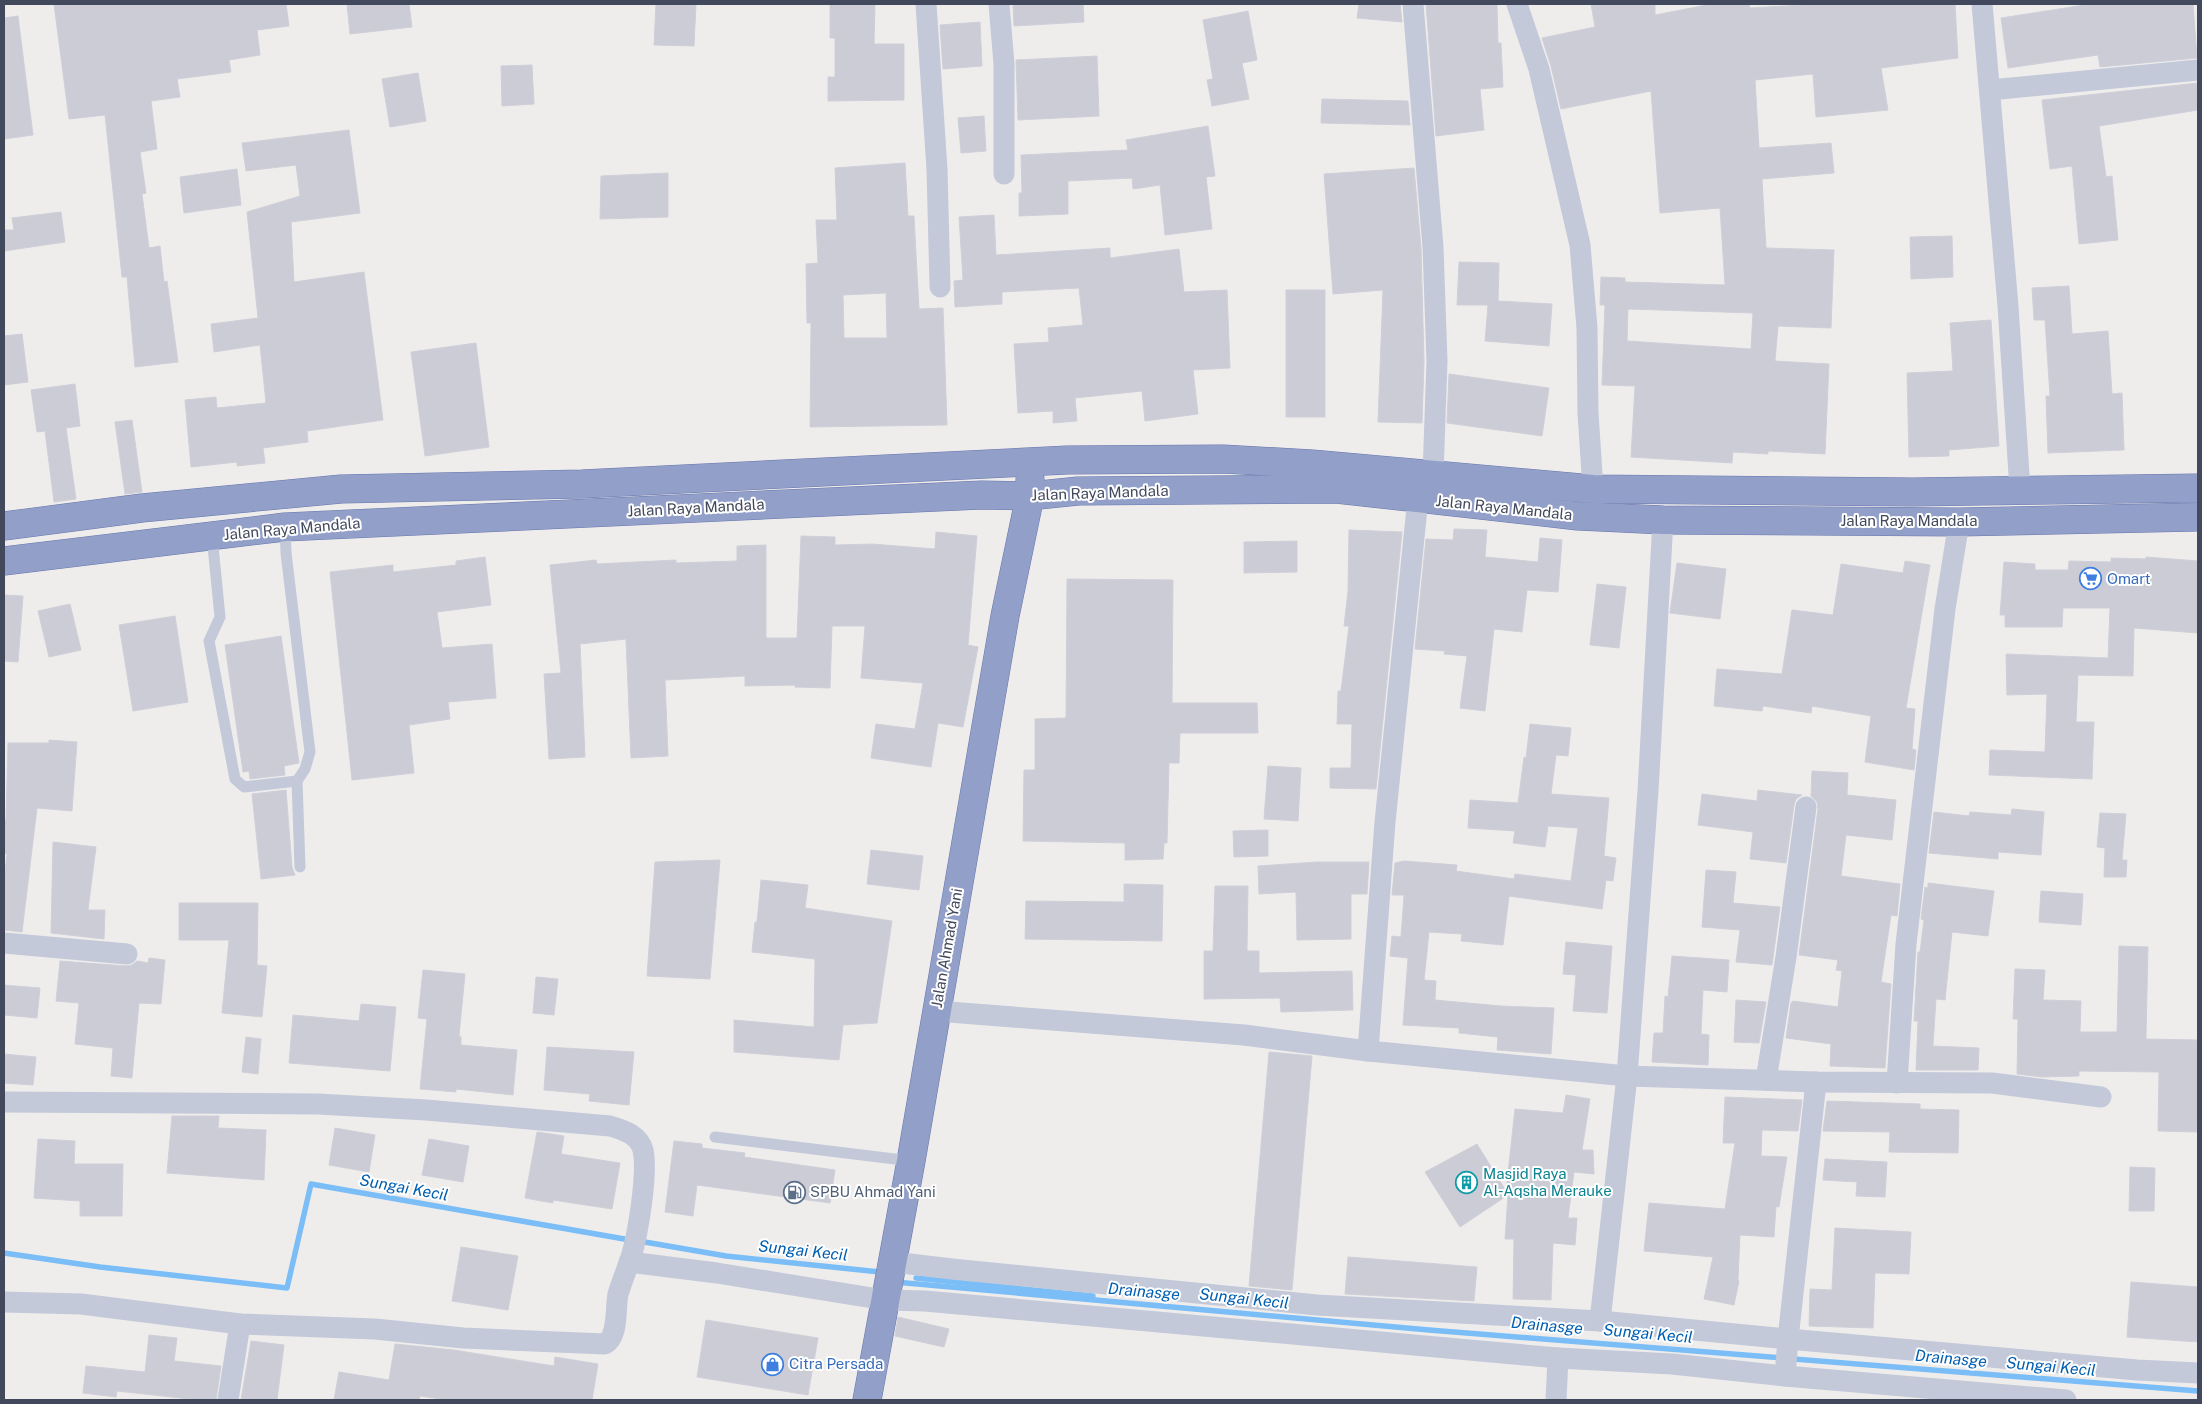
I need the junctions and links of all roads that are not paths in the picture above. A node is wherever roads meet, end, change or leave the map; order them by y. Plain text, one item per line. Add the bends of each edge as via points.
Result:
1 (926, 4) edge
2 (999, 4) edge
3 (1412, 4) edge
4 (1517, 4) edge
5 (1982, 4) edge
6 (2198, 70) edge
7 (1990, 90) junction
8 (1004, 174) dead end
9 (940, 287) dead end
10 (1029, 463) junction
11 (1433, 475) junction
12 (2198, 488) edge
13 (341, 489) junction
14 (1593, 489) junction
15 (2020, 490) junction
16 (1913, 492) junction
17 (1030, 496) junction
18 (1418, 498) junction
19 (2198, 517) edge
20 (1663, 520) junction
21 (1910, 521) junction
22 (1959, 522) junction
23 (340, 524) junction
24 (4, 526) edge
25 (285, 527) junction
26 (212, 536) junction
27 (4, 561) edge
28 (297, 781) junction
29 (1806, 807) dead end
30 (300, 867) dead end
31 (4, 943) edge
32 (127, 954) dead end
33 (936, 1011) junction
34 (1368, 1051) junction
35 (1627, 1076) junction
36 (1766, 1080) junction
37 (1816, 1082) junction
38 (1897, 1082) junction
39 (2101, 1097) dead end
40 (4, 1102) edge
41 (715, 1137) dead end
42 (912, 1161) junction
43 (630, 1259) junction
44 (889, 1281) junction
45 (4, 1302) edge
46 (1600, 1321) junction
47 (240, 1324) junction
48 (1788, 1343) junction
49 (1558, 1358) junction
50 (1786, 1372) junction
51 (2198, 1373) edge
52 (228, 1400) edge
53 (867, 1400) edge
54 (1556, 1400) edge
55 (2066, 1400) edge

1 - 9 street via 937,169
2 - 8 street via 1004,64
3 - 11 street via 1433,247 1437,361
4 - 14 street via 1539,69 1580,244
5 - 7 street
6 - 7 street
7 - 15 street
10 - 11 highway, Jalan Raya Mandala via 1223,459
10 - 13 highway, Jalan Raya Mandala via 582,484
10 - 17 highway, Jalan Ahmad Yani
11 - 14 highway, Jalan Raya Mandala
12 - 15 highway, Jalan Raya Mandala
13 - 23 highway
13 - 24 highway, Jalan Raya Mandala via 142,508
14 - 16 highway, Jalan Raya Mandala
15 - 16 highway, Jalan Raya Mandala
16 - 21 highway
17 - 18 highway, Jalan Raya Mandala via 1078,491 1336,489
17 - 23 highway, Jalan Raya Mandala via 982,495
17 - 33 highway, Jalan Ahmad Yani via 1005,616
18 - 20 highway, Jalan Raya Mandala via 1578,516
18 - 34 street via 1385,822
19 - 22 highway, Jalan Raya Mandala
20 - 21 highway, Jalan Raya Mandala
20 - 35 street via 1649,782
21 - 22 highway, Jalan Raya Mandala
22 - 38 street via 1944,619 1906,944
23 - 25 highway, Jalan Raya Mandala
25 - 26 highway, Jalan Raya Mandala
25 - 28 lane via 310,752
26 - 27 highway, Jalan Raya Mandala
26 - 28 lane via 220,617 209,641 235,779 244,787
28 - 30 lane
29 - 36 street
31 - 32 street
33 - 34 street via 1244,1036
33 - 42 highway, Jalan Ahmad Yani
34 - 35 street
35 - 36 street
35 - 46 street
36 - 37 street
37 - 38 street
37 - 48 street
38 - 39 street via 1992,1083
40 - 43 street via 318,1104 610,1126 631,1134 643,1150 642,1192
41 - 42 lane
42 - 44 highway, Jalan Ahmad Yani
43 - 44 street via 717,1273
43 - 47 street via 618,1294 612,1338 599,1345 463,1338 375,1329
44 - 46 street via 952,1270 1317,1305
44 - 49 street via 925,1302
44 - 53 highway, Jalan Ahmad Yani
45 - 47 street via 81,1304
46 - 48 street
47 - 52 street
48 - 50 street
48 - 51 street
49 - 50 street
49 - 54 street
50 - 55 street

